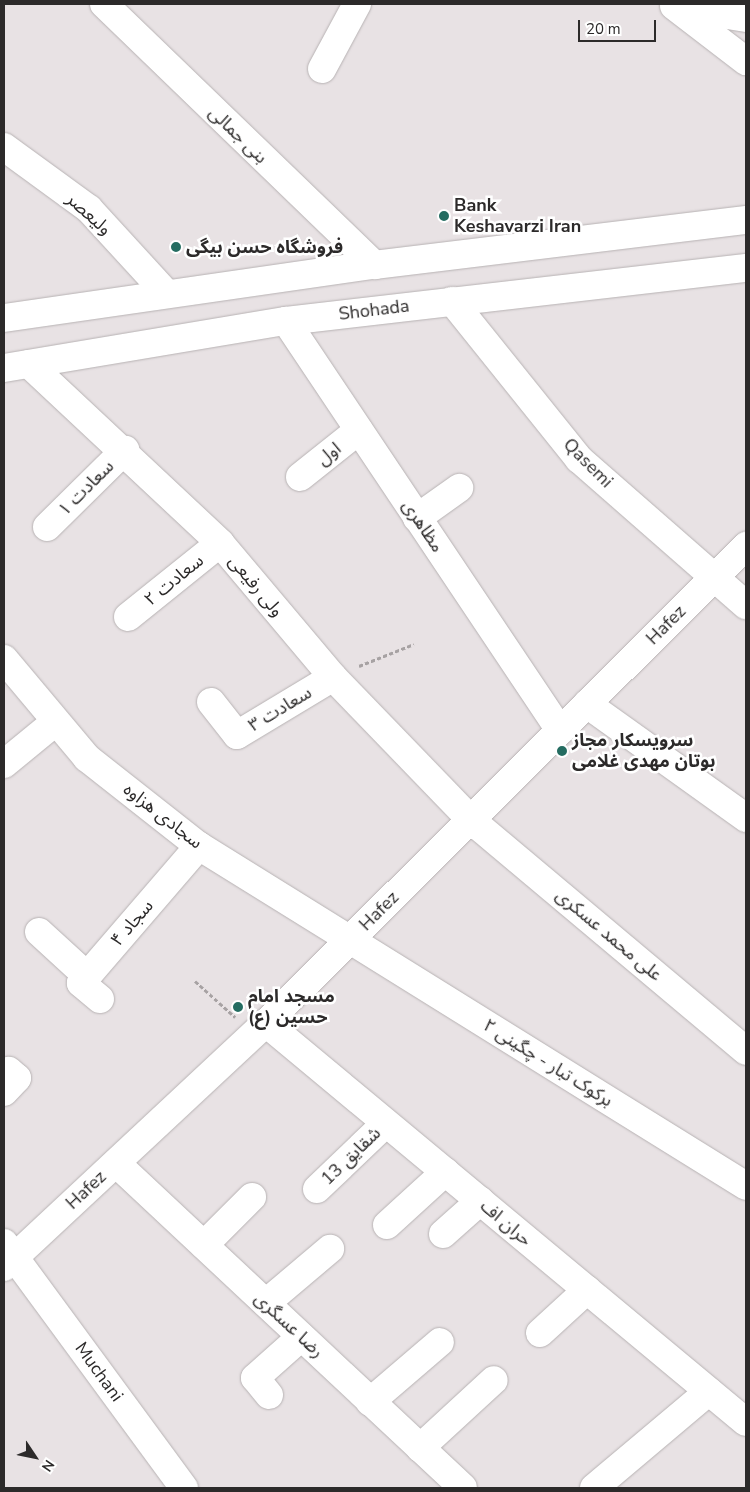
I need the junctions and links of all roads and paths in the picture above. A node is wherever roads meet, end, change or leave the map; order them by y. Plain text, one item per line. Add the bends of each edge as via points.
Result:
1 (104, 4) edge
2 (357, 4) edge
3 (671, 5) edge
4 (746, 18) edge
5 (746, 61) edge
6 (322, 69) dead end
7 (4, 148) edge
8 (746, 220) edge
9 (374, 264) junction
10 (746, 268) edge
11 (165, 292) junction
12 (452, 301) junction
13 (4, 318) edge
14 (286, 321) junction
15 (16, 366) edge
16 (359, 430) junction
17 (125, 450) junction
18 (300, 477) dead end
19 (459, 488) dead end
20 (417, 518) junction
21 (47, 527) dead end
22 (220, 543) junction
23 (746, 546) edge
24 (714, 577) junction
25 (746, 605) edge
26 (128, 617) dead end
27 (414, 644) dead end
28 (4, 659) edge
29 (333, 676) junction
30 (212, 702) dead end
31 (587, 704) junction
32 (54, 723) junction
33 (560, 732) junction
34 (4, 764) edge
35 (746, 818) edge
36 (471, 820) junction
37 (200, 846) junction
38 (39, 932) dead end
39 (350, 939) junction
40 (195, 981) dead end
41 (260, 1029) junction
42 (746, 1050) edge
43 (386, 1122) junction
44 (116, 1163) junction
45 (446, 1172) junction
46 (746, 1186) edge
47 (317, 1189) dead end
48 (252, 1196) dead end
49 (480, 1201) junction
50 (387, 1225) dead end
51 (443, 1234) dead end
52 (204, 1245) junction
53 (330, 1250) dead end
54 (8, 1255) edge
55 (587, 1290) junction
56 (266, 1304) junction
57 (540, 1333) dead end
58 (301, 1336) junction
59 (440, 1342) dead end
60 (494, 1380) dead end
61 (709, 1391) junction
62 (269, 1395) dead end
63 (370, 1402) junction
64 (746, 1422) edge
65 (420, 1448) junction
66 (184, 1488) edge
67 (462, 1488) edge
68 (594, 1488) edge

1 - 9 street, بنی جمالی
2 - 6 street
3 - 4 street
3 - 5 street
7 - 11 street, ولیعصر via 89,209
8 - 9 street
9 - 11 street
10 - 12 street, Shohada
11 - 13 street
12 - 14 street, Shohada
12 - 24 street, Qasemi via 579,458
14 - 15 street, Shohada
14 - 16 street, مظاهری
15 - 17 street, ولی رفیعی
16 - 18 street, اول
16 - 20 street, مظاهری
17 - 21 street, سعادت ۱
17 - 22 street, ولی رفیعی
19 - 20 street
20 - 33 street, مظاهری
22 - 26 street, سعادت ۲
22 - 29 street, ولی رفیعی
23 - 24 street, Hafez
24 - 25 street, Qasemi
24 - 31 street, Hafez
27 - 29 path
28 - 32 street, سجادی هزاوه
29 - 30 street, سعادت ۳ via 237,735
29 - 36 street, ولی رفیعی
31 - 33 street, Hafez
31 - 35 street
32 - 34 street
32 - 37 street, سجادی هزاوه via 87,758
33 - 36 street, Hafez
36 - 39 street, Hafez
36 - 42 street, علی محمد عسکری
37 - 38 street, سجاد ۴ via 93,987
37 - 39 street, سجادی هزاوه
39 - 41 street, Hafez
39 - 46 street, برکوک تبار - چگینی ۲
40 - 41 path
41 - 43 street, حران اف
41 - 44 street, Hafez
43 - 45 street, حران اف
43 - 47 street, شقایق 13
44 - 52 street, رضا عسگری
44 - 54 street, Hafez
45 - 49 street, حران اف
45 - 50 street
48 - 52 street
49 - 51 street
49 - 55 street, حران اف
52 - 56 street, رضا عسگری
53 - 56 street
54 - 66 street, Muchani
55 - 57 street
55 - 61 street, حران اف
56 - 58 street, رضا عسگری
58 - 62 street via 255,1378
58 - 63 street, رضا عسگری
59 - 63 street
60 - 65 street
61 - 64 street, حران اف
61 - 68 street
63 - 65 street, رضا عسگری
65 - 67 street, رضا عسگری

